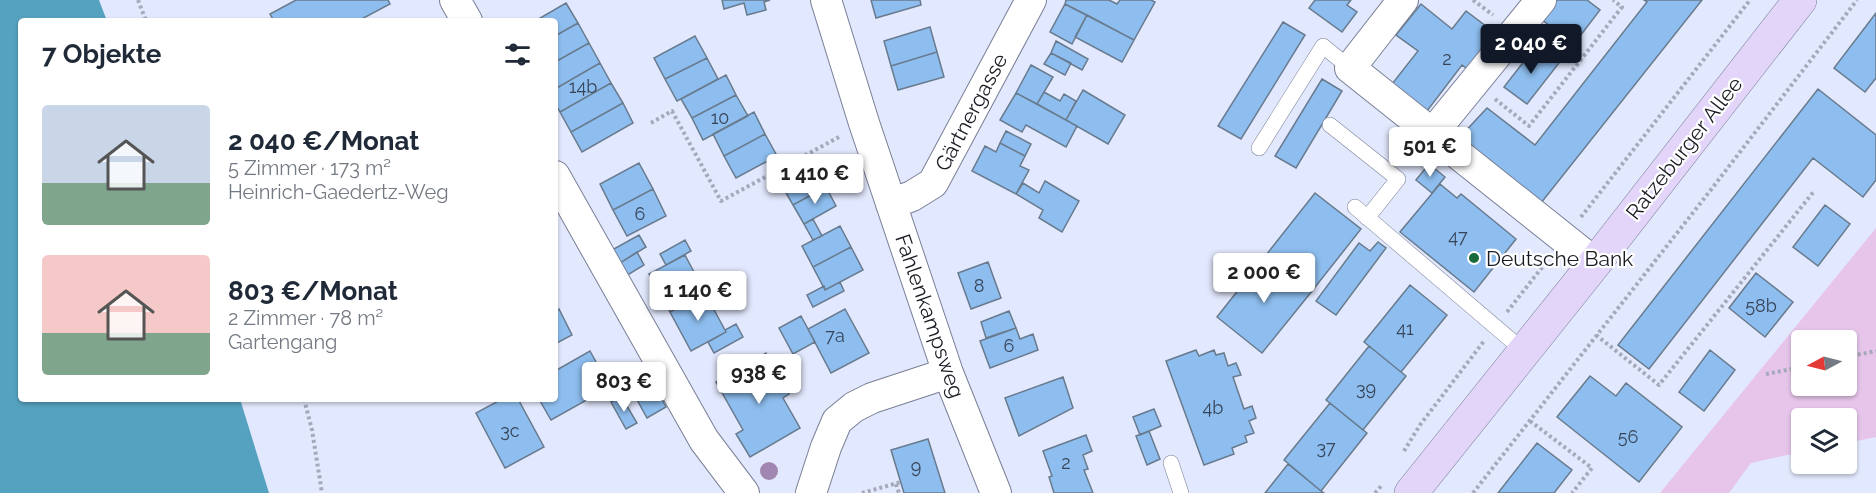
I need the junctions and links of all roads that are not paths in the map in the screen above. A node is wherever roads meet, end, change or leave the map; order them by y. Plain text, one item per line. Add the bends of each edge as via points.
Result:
1 (454, 0) edge
2 (826, 0) edge
3 (1031, 0) edge
4 (1403, 0) edge
5 (1541, 0) edge
6 (1800, 0) edge
7 (465, 18) edge
8 (1350, 68) junction
9 (1330, 125) dead end
10 (1432, 134) junction
11 (1259, 148) dead end
12 (558, 181) edge
13 (891, 204) junction
14 (1354, 207) dead end
15 (1367, 218) junction
16 (1595, 263) junction
17 (1524, 352) junction
18 (948, 373) junction
19 (1171, 463) dead end
20 (744, 493) edge
21 (811, 493) edge
22 (996, 493) edge
23 (1181, 493) edge
24 (1411, 493) edge

1 - 7 street
2 - 13 street, Fahlenkampsweg
3 - 13 street, Gärtnergasse via 933,183
4 - 8 street
5 - 10 street
6 - 16 main road, Ratzeburger Allee
8 - 10 street
8 - 11 lane via 1323,46
9 - 15 lane via 1398,179
10 - 16 street
12 - 20 street via 704,440
13 - 18 street, Fahlenkampsweg
14 - 15 lane
15 - 17 lane
16 - 17 main road, Ratzeburger Allee
17 - 24 main road, Ratzeburger Allee
18 - 21 street via 872,398 837,421
18 - 22 street, Fahlenkampsweg
19 - 23 lane

